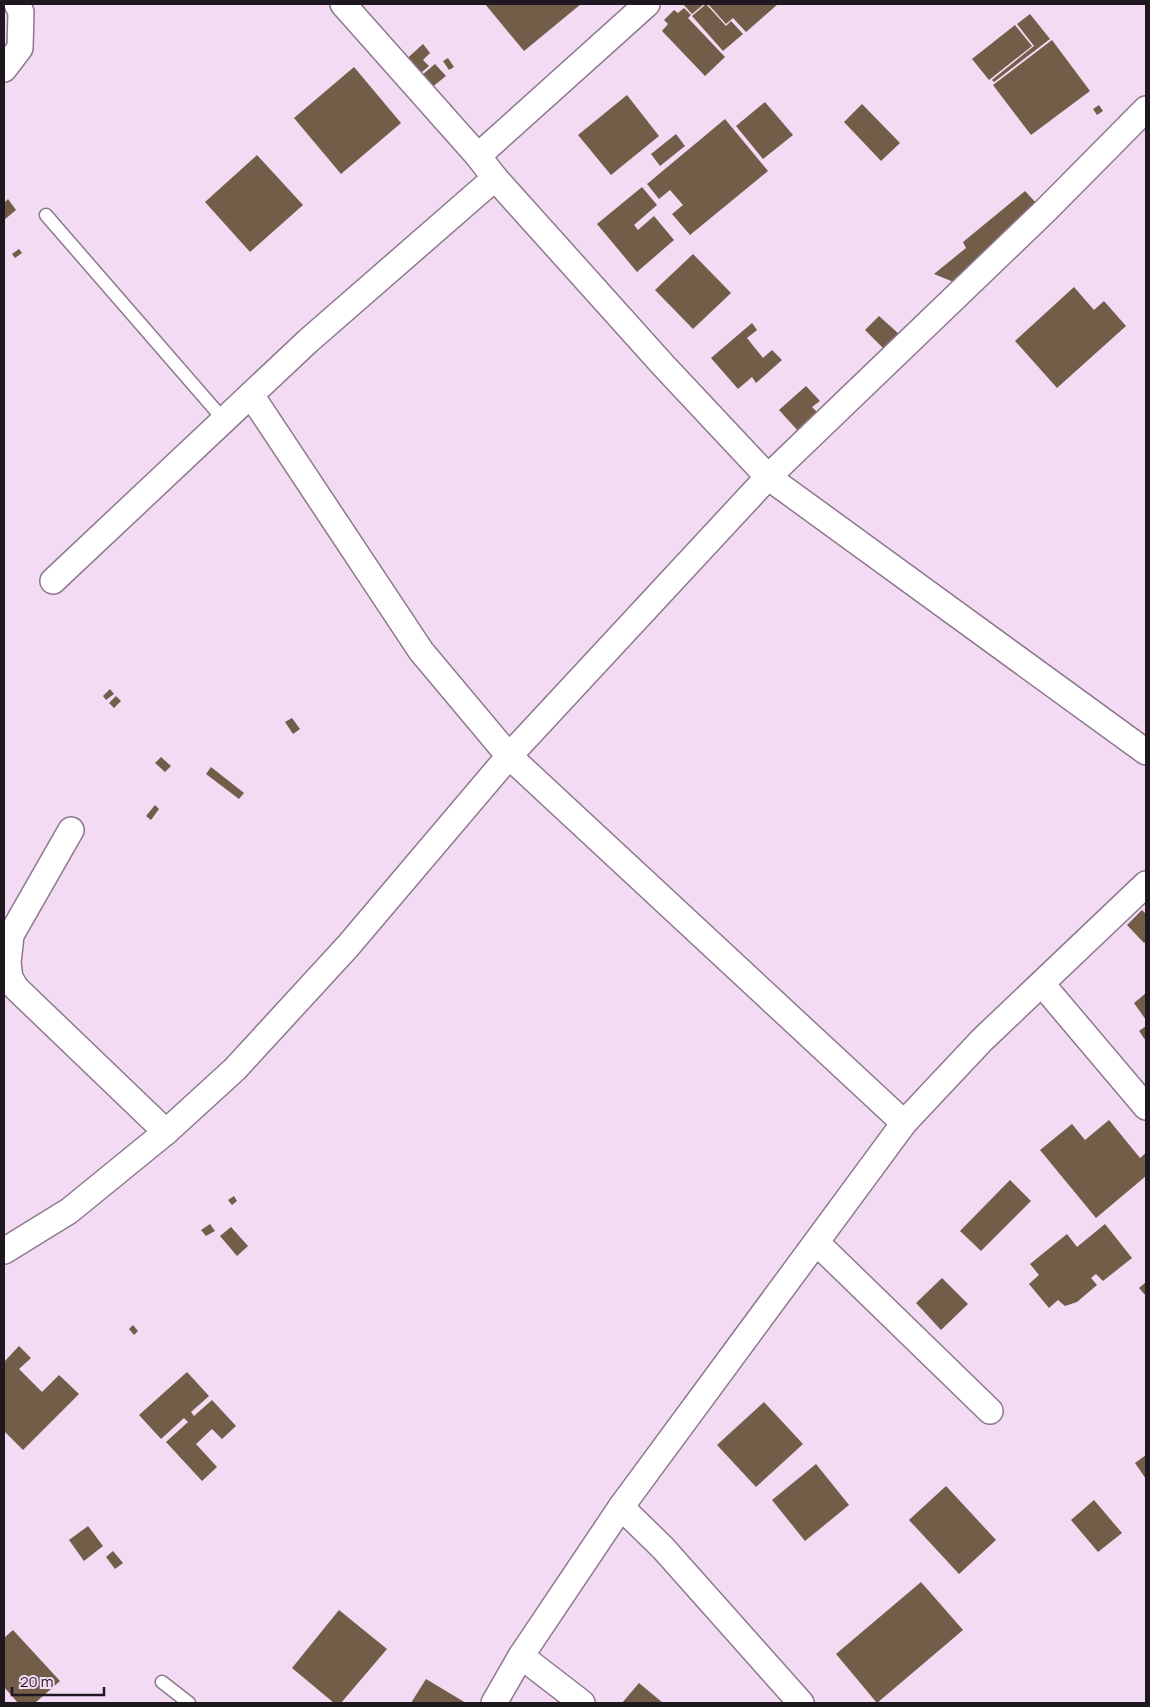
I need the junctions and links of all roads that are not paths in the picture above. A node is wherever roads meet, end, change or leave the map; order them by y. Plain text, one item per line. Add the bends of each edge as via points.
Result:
1 (17, 4) edge
2 (343, 4) edge
3 (647, 4) edge
4 (4, 69) edge
5 (1146, 109) edge
6 (478, 156) junction
7 (495, 178) junction
8 (46, 216) dead end
9 (250, 395) junction
10 (224, 420) junction
11 (768, 477) junction
12 (53, 581) dead end
13 (1146, 752) edge
14 (509, 756) junction
15 (71, 830) dead end
16 (1146, 884) edge
17 (1042, 984) junction
18 (1146, 1107) edge
19 (904, 1123) junction
20 (166, 1132) junction
21 (817, 1243) junction
22 (4, 1251) edge
23 (990, 1412) dead end
24 (621, 1507) junction
25 (521, 1656) junction
26 (162, 1682) dead end
27 (189, 1703) edge
28 (494, 1703) edge
29 (582, 1703) edge
30 (801, 1703) edge

1 - 4 street via 21,12 20,48
2 - 6 street
3 - 6 street
5 - 11 street via 1046,210
6 - 7 street
7 - 9 street
7 - 11 street via 663,366
8 - 10 lane
9 - 10 street
9 - 14 street via 421,652
10 - 12 street
11 - 13 street
11 - 14 street
14 - 19 street
14 - 20 street via 348,946 235,1069
15 - 20 street via 11,935 10,978 16,988
16 - 17 street
17 - 18 street
17 - 19 street via 982,1040
19 - 21 street
20 - 22 street via 69,1211
21 - 23 street
21 - 24 street
24 - 25 street
24 - 30 street via 663,1548
25 - 28 street
25 - 29 street
26 - 27 lane

